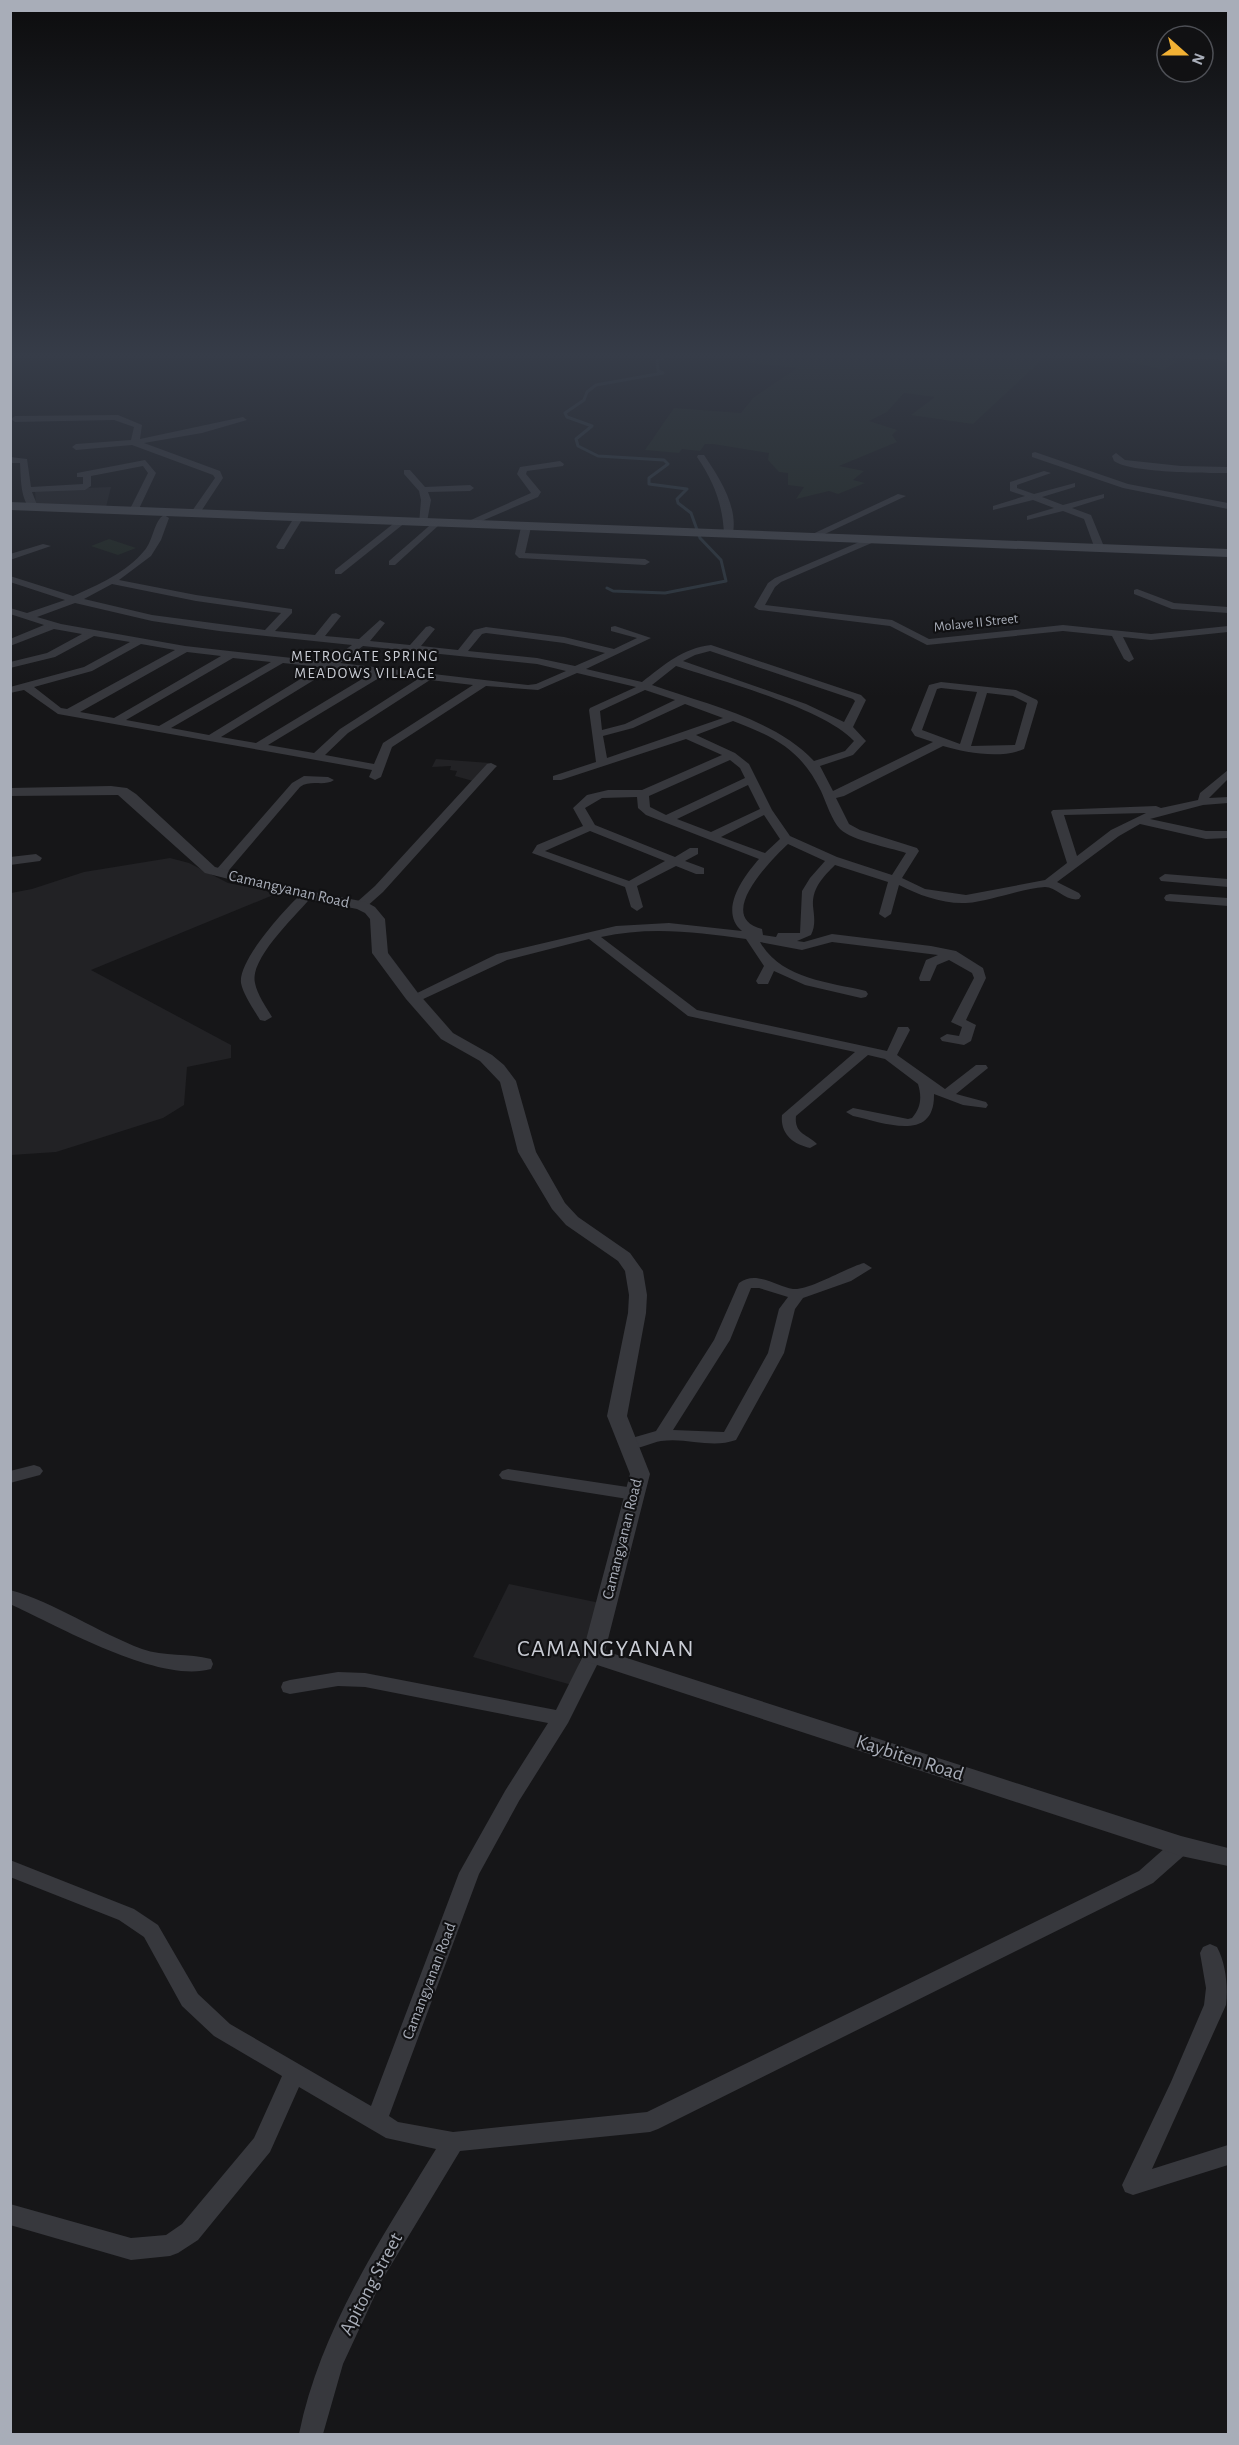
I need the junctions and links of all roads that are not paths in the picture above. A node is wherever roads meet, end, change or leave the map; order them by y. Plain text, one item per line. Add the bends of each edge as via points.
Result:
1 (25, 469) edge
2 (108, 469) edge
3 (149, 469) edge
4 (206, 469) edge
5 (523, 469) edge
6 (709, 469) edge
7 (1076, 469) edge
8 (1185, 469) edge
9 (1228, 470) edge
10 (407, 471) dead end
11 (1047, 473) dead end
12 (1072, 485) dead end
13 (470, 488) dead end
14 (27, 490) junction
15 (423, 490) junction
16 (901, 496) dead end
17 (1101, 496) dead end
18 (1033, 497) junction
19 (10, 506) edge
20 (1228, 506) edge
21 (33, 507) junction
22 (996, 508) dead end
23 (1063, 509) junction
24 (134, 511) junction
25 (195, 514) junction
26 (164, 518) dead end
27 (298, 518) junction
28 (1030, 518) dead end
29 (401, 522) junction
30 (422, 522) junction
31 (436, 523) junction
32 (467, 524) junction
33 (526, 527) junction
34 (723, 534) junction
35 (809, 538) junction
36 (871, 540) junction
37 (46, 546) dead end
38 (281, 547) dead end
39 (1100, 549) junction
40 (1228, 553) edge
41 (10, 557) edge
42 (645, 562) dead end
43 (392, 563) dead end
44 (338, 572) dead end
45 (10, 579) edge
46 (111, 581) junction
47 (1137, 592) dead end
48 (72, 599) junction
49 (1228, 609) edge
50 (10, 611) edge
51 (27, 616) junction
52 (336, 616) dead end
53 (10, 618) edge
54 (380, 623) dead end
55 (54, 626) junction
56 (430, 628) dead end
57 (615, 629) dead end
58 (1228, 629) edge
59 (92, 633) junction
60 (267, 633) junction
61 (1116, 634) junction
62 (317, 639) junction
63 (138, 642) junction
64 (927, 642) junction
65 (10, 643) edge
66 (360, 644) junction
67 (413, 648) junction
68 (185, 649) junction
69 (940, 650) dead end
70 (616, 652) junction
71 (461, 653) junction
72 (230, 655) junction
73 (1129, 658) dead end
74 (280, 661) junction
75 (675, 662) junction
76 (10, 665) edge
77 (331, 665) junction
78 (575, 670) junction
79 (382, 671) junction
80 (429, 676) junction
81 (482, 684) junction
82 (643, 685) junction
83 (27, 687) junction
84 (983, 689) junction
85 (10, 690) edge
86 (685, 700) junction
87 (69, 713) junction
88 (732, 718) junction
89 (114, 722) junction
90 (847, 727) junction
91 (160, 730) junction
92 (598, 734) junction
93 (685, 734) junction
94 (210, 740) junction
95 (942, 742) junction
96 (256, 748) junction
97 (964, 749) junction
98 (730, 755) junction
99 (315, 758) junction
100 (602, 763) junction
101 (812, 765) junction
102 (491, 766) dead end
103 (1228, 773) edge
104 (556, 778) dead end
105 (752, 779) junction
106 (328, 780) dead end
107 (10, 792) edge
108 (643, 794) junction
109 (829, 795) junction
110 (1228, 800) edge
111 (1203, 802) junction
112 (1178, 808) junction
113 (766, 810) junction
114 (666, 820) junction
115 (1138, 820) junction
116 (590, 827) junction
117 (1228, 835) edge
118 (711, 837) junction
119 (786, 839) junction
120 (694, 851) dead end
121 (36, 858) dead end
122 (766, 858) junction
123 (833, 860) junction
124 (10, 861) edge
125 (675, 861) junction
126 (1073, 863) junction
127 (700, 871) dead end
128 (220, 873) junction
129 (1165, 878) dead end
130 (893, 880) junction
131 (1048, 883) junction
132 (1228, 883) edge
133 (630, 885) junction
134 (307, 895) junction
135 (1075, 896) dead end
136 (1170, 898) dead end
137 (1228, 902) edge
138 (361, 905) junction
139 (637, 907) dead end
140 (885, 914) dead end
141 (591, 935) junction
142 (751, 937) junction
143 (771, 941) junction
144 (956, 954) junction
145 (763, 956) junction
146 (925, 978) dead end
147 (763, 981) dead end
148 (861, 994) dead end
149 (414, 998) junction
150 (265, 1017) dead end
151 (903, 1030) dead end
152 (948, 1038) dead end
153 (866, 1050) junction
154 (890, 1056) junction
155 (981, 1068) dead end
156 (925, 1084) junction
157 (943, 1094) junction
158 (981, 1105) dead end
159 (853, 1113) dead end
160 (810, 1144) dead end
161 (864, 1268) dead end
162 (797, 1295) junction
163 (662, 1435) junction
164 (631, 1444) junction
165 (34, 1471) dead end
166 (508, 1475) dead end
167 (10, 1477) edge
168 (634, 1494) junction
169 (10, 1596) edge
170 (593, 1654) junction
171 (204, 1664) dead end
172 (290, 1687) dead end
173 (561, 1718) junction
174 (1181, 1846) junction
175 (1228, 1857) edge
176 (10, 1868) edge
177 (1210, 1953) dead end
178 (294, 2073) junction
179 (376, 2121) junction
180 (453, 2142) junction
181 (1228, 2155) edge
182 (10, 2214) edge
183 (311, 2434) edge

1 - 14 street
2 - 14 street via 84,474 85,487
3 - 24 street via 152,473
4 - 25 street via 219,478
5 - 32 street via 520,474 535,495
6 - 34 street via 728,514
7 - 20 street via 1126,486
8 - 9 street
10 - 15 street
11 - 18 street via 1013,484 1013,489
12 - 18 street
13 - 15 street
14 - 21 street
15 - 30 street via 426,500
16 - 35 street
17 - 23 street
18 - 22 street
18 - 23 street
19 - 21 main road
21 - 24 main road
23 - 28 street
23 - 39 street via 1090,520
24 - 25 main road
25 - 27 main road
26 - 46 street via 157,541 144,558
27 - 29 main road
27 - 38 street
29 - 30 main road
29 - 44 street
30 - 31 main road
31 - 32 main road
31 - 43 street
32 - 33 main road
33 - 34 main road
33 - 42 street via 522,556
34 - 35 main road
35 - 36 main road
36 - 39 main road
36 - 64 street, Molave II Street via 778,580 759,607 892,623
37 - 41 street
39 - 40 main road
45 - 48 street
46 - 48 street
46 - 60 street via 288,611
47 - 49 street via 1172,606
48 - 51 street
48 - 60 street via 152,618
50 - 51 street
51 - 53 street
51 - 55 street
52 - 62 street
54 - 66 street
55 - 59 street
55 - 65 street
56 - 67 street
57 - 70 street via 646,638
58 - 61 street, Molave II Street via 1151,637
59 - 63 street
59 - 76 street via 58,652
60 - 62 street
61 - 64 street, Molave II Street via 1063,628
61 - 73 street
62 - 66 street
63 - 68 street
63 - 83 street via 88,669
64 - 69 street
66 - 67 street
66 - 77 street
67 - 71 street
68 - 72 street
68 - 87 street
70 - 71 street via 564,640 486,630 478,632
70 - 78 street
71 - 78 street via 537,661
72 - 74 street
72 - 89 street
74 - 77 street
74 - 91 street
75 - 82 street
75 - 90 street via 802,706
75 - 90 street via 711,648 857,697 861,700
77 - 79 street
77 - 94 street
78 - 81 street via 538,687
78 - 82 street
79 - 80 street
79 - 96 street
80 - 81 street
80 - 99 street via 344,730
81 - 99 street via 396,737 387,745 376,773
82 - 86 street
82 - 92 street via 594,710
83 - 85 street
83 - 87 street via 58,711
84 - 95 street via 933,687 916,730
84 - 97 street
84 - 97 street via 1016,693 1033,702 1020,747
86 - 88 street
86 - 92 street via 630,726
87 - 89 street
88 - 93 street
88 - 101 street via 783,740
89 - 91 street
90 - 101 street via 860,741 849,753
91 - 94 street
92 - 100 street
93 - 98 street
93 - 100 street
94 - 96 street
95 - 97 street
95 - 109 street via 840,794
96 - 99 street
98 - 105 street via 745,766
98 - 108 street
100 - 104 street
101 - 109 street
102 - 138 street
103 - 111 street via 1204,795
105 - 113 street
105 - 114 street
106 - 128 street via 304,779
107 - 128 street, Camangyanan Road via 122,791 197,860
108 - 114 street via 644,808
108 - 116 street via 609,793 583,802 579,808
109 - 130 street via 844,826 913,851
110 - 111 street
111 - 112 street
112 - 115 street
112 - 126 street via 1057,812
113 - 118 street
113 - 119 street
114 - 118 street
115 - 117 street via 1206,835
115 - 126 street
116 - 125 street
116 - 133 street via 541,848 538,853
118 - 122 street
119 - 122 street
119 - 123 street
120 - 125 street
121 - 124 street
122 - 123 street via 747,881 737,904 740,923 747,930 795,938 805,935 808,929 807,896 816,877
123 - 130 street
125 - 127 street
125 - 133 street
126 - 131 street
128 - 134 street, Camangyanan Road
129 - 132 street
130 - 131 street via 921,892 966,899
130 - 140 street
131 - 135 street
133 - 139 street
134 - 138 street, Camangyanan Road
134 - 150 street via 282,918 248,970 248,984
136 - 137 street
138 - 149 street, Camangyanan Road via 377,919 380,953
141 - 142 street via 674,927
141 - 149 street via 502,957
141 - 153 street via 693,1013
142 - 143 street
142 - 145 street
143 - 144 street via 809,946 821,938 832,938
143 - 145 street
144 - 146 street via 931,963
144 - 152 street via 978,971 980,978 958,1022 969,1025 964,1041
145 - 147 street via 770,966
145 - 148 street via 781,970 822,987
149 - 164 street, Camangyanan Road via 447,1035 498,1068 508,1081 527,1152 558,1205 572,1221 630,1263 638,1295 637,1313 617,1416
151 - 154 street
153 - 154 street
153 - 160 street via 789,1115 788,1125 795,1137
154 - 156 street
155 - 157 street
156 - 157 street
156 - 159 street via 927,1102 917,1121 908,1123
157 - 158 street
161 - 162 street
162 - 163 street via 787,1309 776,1353 730,1436 722,1439
162 - 163 street via 760,1283 748,1282 744,1286 711,1360
163 - 164 street
164 - 168 street, Camangyanan Road via 640,1474
165 - 167 street
166 - 168 street
168 - 170 street, Camangyanan Road
169 - 171 street via 139,1654
170 - 173 street, Camangyanan Road
170 - 174 street, Kaybiten Road
172 - 173 street via 338,1679 360,1680
173 - 179 street, Camangyanan Road via 469,1873
174 - 175 street, Kaybiten Road
174 - 180 street via 1146,1877 650,2122
176 - 178 street via 143,1924 151,1931 190,2000 222,2030
177 - 181 street via 1217,1988 1215,2005 1133,2185
178 - 179 street
178 - 182 street via 262,2145 190,2232 170,2245 131,2249
179 - 180 street via 394,2131
180 - 183 street, Apitong Street via 374,2272 331,2364

